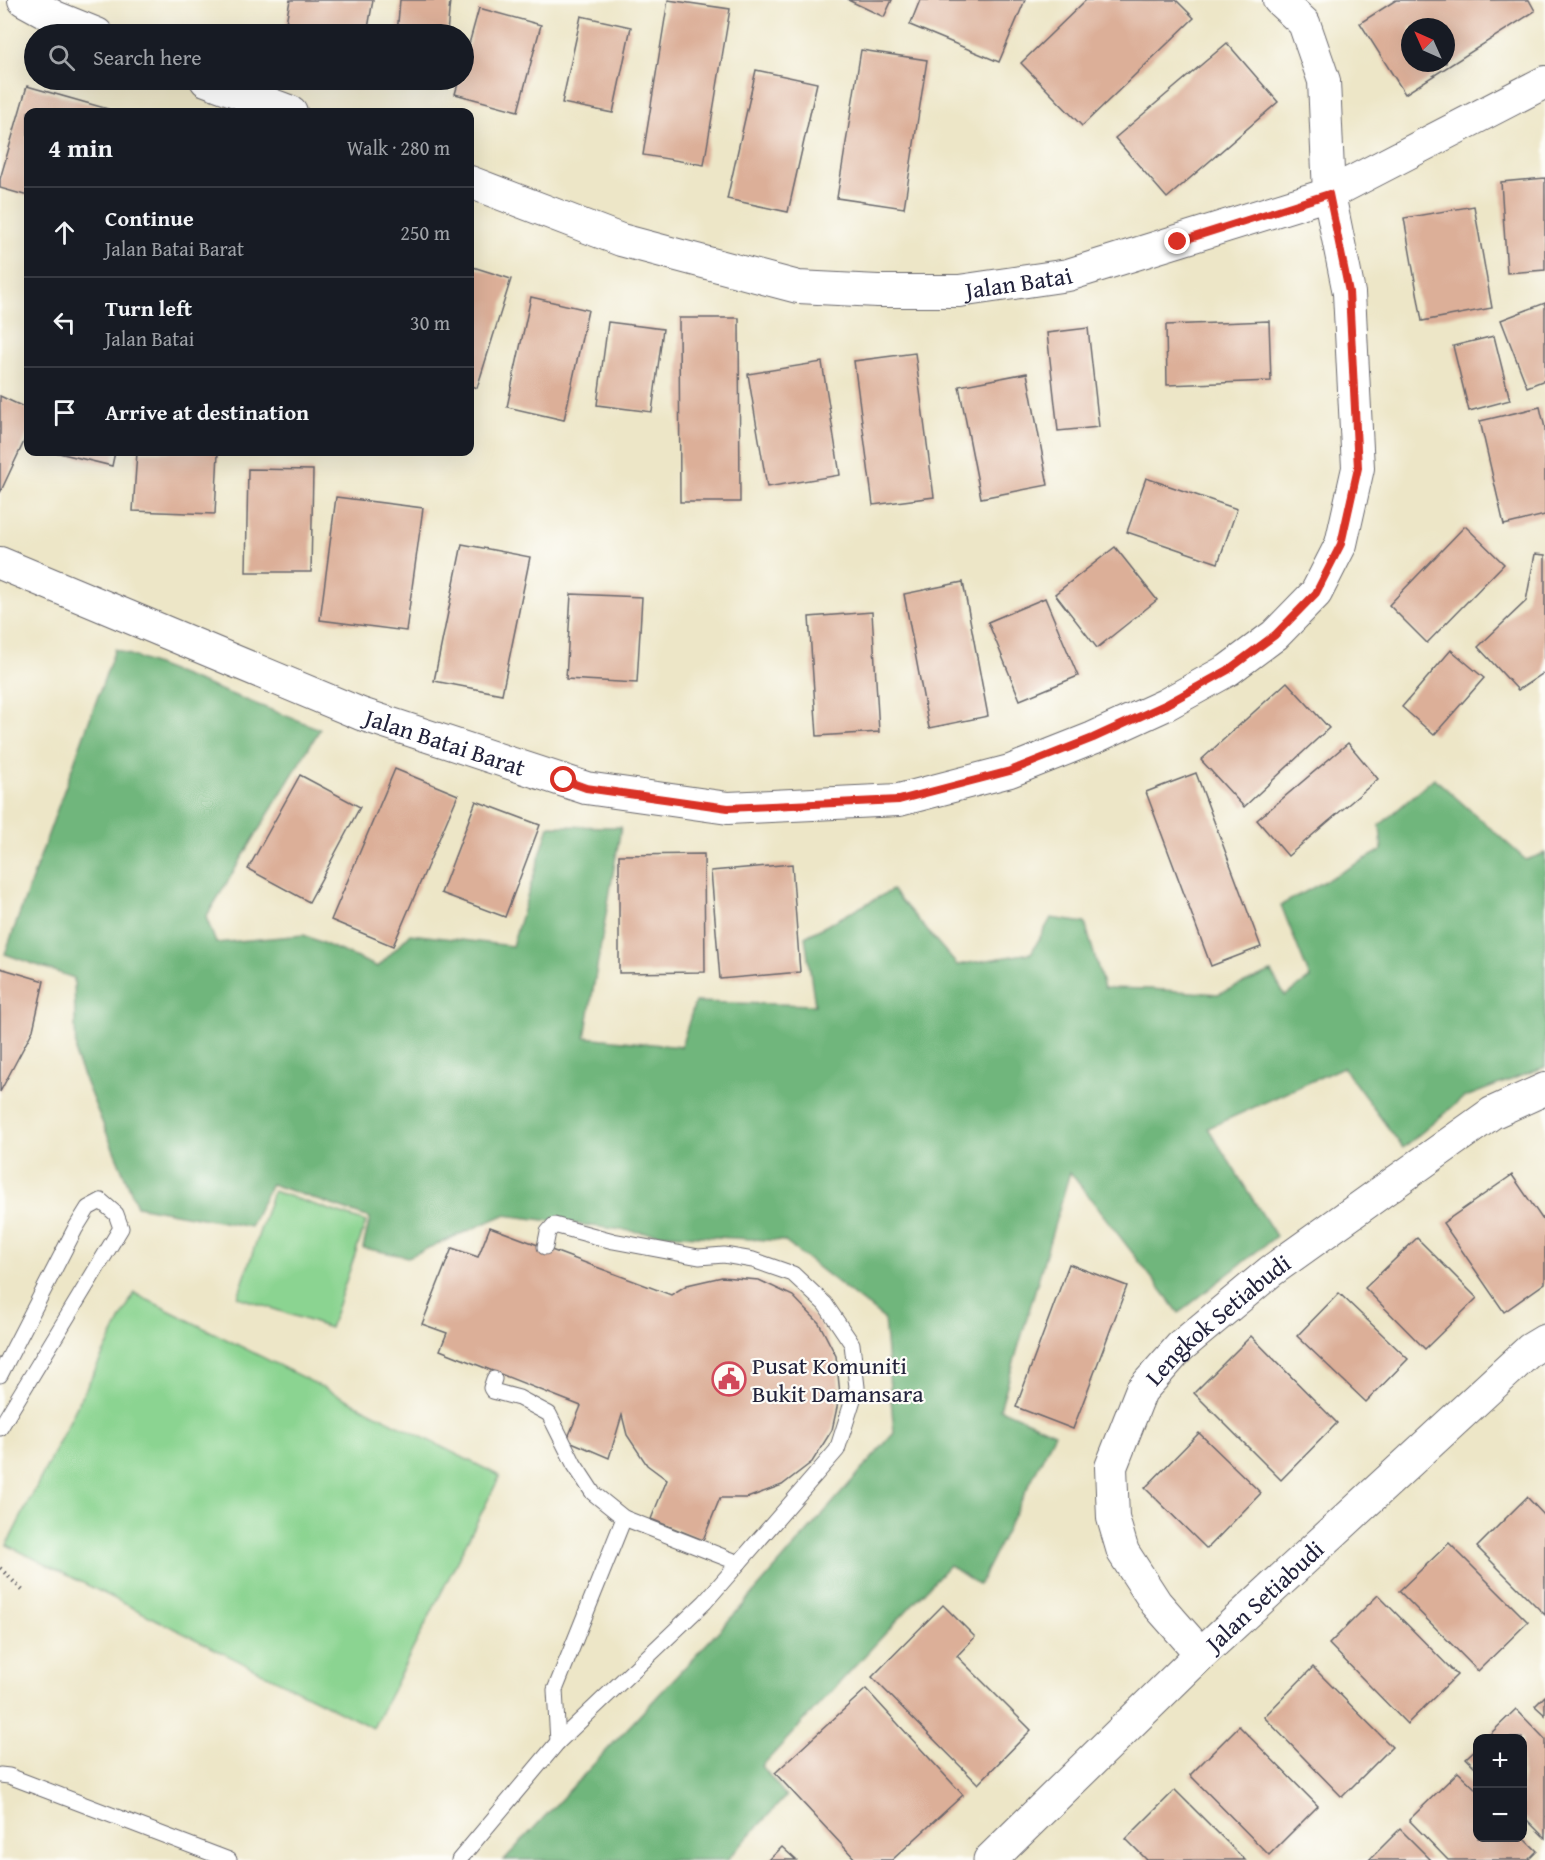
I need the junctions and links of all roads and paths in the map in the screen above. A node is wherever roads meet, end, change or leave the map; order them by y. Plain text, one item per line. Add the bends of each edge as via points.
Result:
1 (24, 0) edge
2 (1279, 0) edge
3 (72, 24) edge
4 (1545, 82) edge
5 (233, 90) edge
6 (280, 108) edge
7 (474, 184) edge
8 (1329, 194) junction
9 (0, 563) edge
10 (1545, 1089) edge
11 (545, 1247) dead end
12 (1545, 1341) edge
13 (0, 1375) edge
14 (494, 1379) dead end
15 (0, 1428) edge
16 (624, 1518) junction
17 (739, 1563) junction
18 (0, 1568) edge
19 (23, 1592) dead end
20 (1201, 1654) junction
21 (558, 1742) junction
22 (0, 1775) edge
23 (229, 1860) edge
24 (459, 1860) edge
25 (990, 1860) edge

1 - 3 street
2 - 8 street, Jalan Batai Barat via 1304,23 1324,81
4 - 8 street, Jalan Batai
5 - 6 street
7 - 8 street, Jalan Batai via 621,240 798,287 878,291 959,291 1068,275
8 - 9 street, Jalan Batai Barat via 1349,292 1358,468 1341,544 1316,593 1275,635 1228,670 1165,705 1010,771 899,800 728,808 586,788 362,714
10 - 20 street, Lengkok Setiabudi via 1492,1113 1271,1271 1180,1347 1141,1390 1111,1467 1113,1518 1122,1552 1156,1603
11 - 17 lane via 554,1225 699,1257 724,1255 753,1260 793,1274 825,1304 852,1344 857,1387 837,1450
12 - 20 street, Jalan Setiabudi via 1530,1350
13 - 15 lane via 75,1229 88,1208 101,1201 116,1214 122,1228
14 - 16 lane via 493,1391 519,1398 549,1414 593,1492
16 - 17 lane
16 - 21 lane via 555,1690
17 - 21 lane via 705,1602
18 - 19 path
20 - 25 street, Jalan Setiabudi
21 - 24 lane
22 - 23 lane

